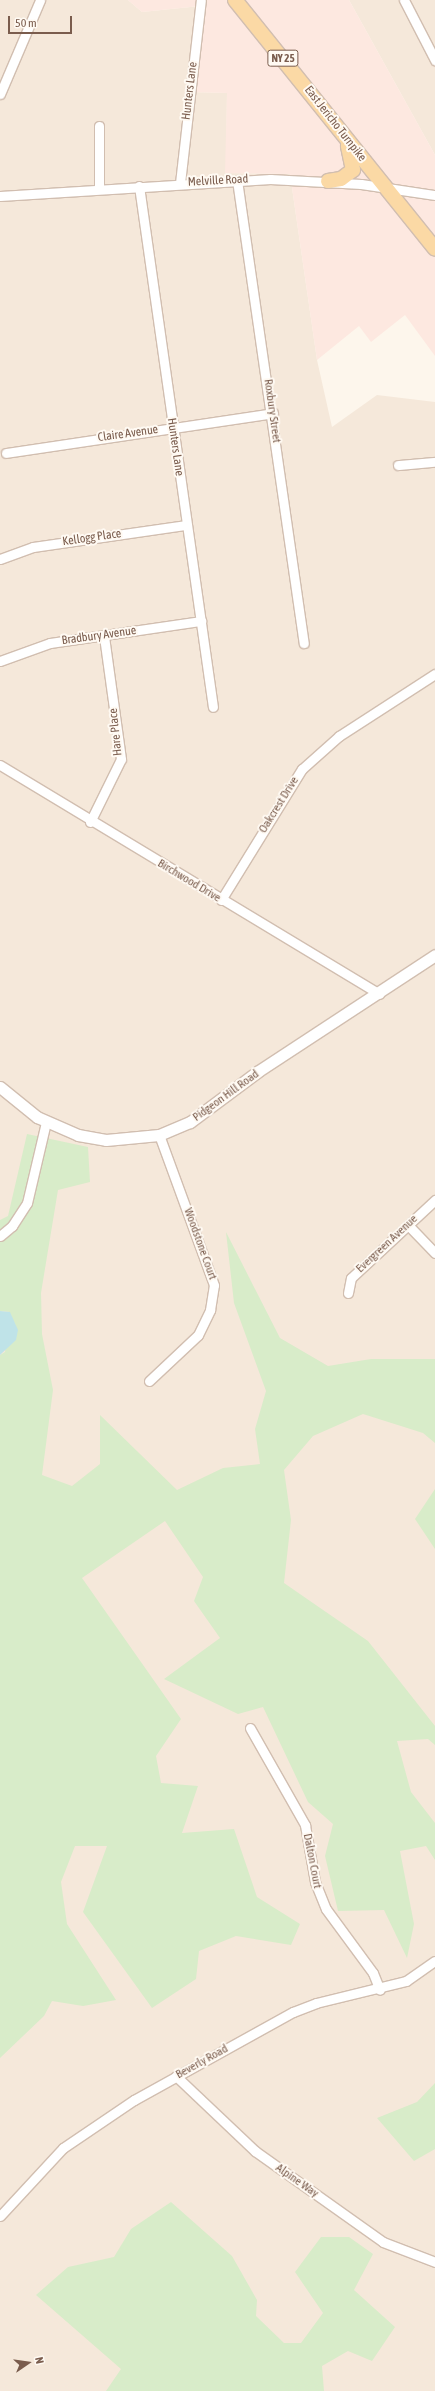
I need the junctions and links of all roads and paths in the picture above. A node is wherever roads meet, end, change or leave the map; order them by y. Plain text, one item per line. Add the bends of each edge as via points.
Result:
1 (40, 0) edge
2 (201, 0) edge
3 (235, 0) edge
4 (404, 0) edge
5 (435, 60) edge
6 (0, 94) edge
7 (99, 126) dead end
8 (344, 134) junction
9 (237, 180) junction
10 (328, 181) junction
11 (180, 183) junction
12 (139, 186) junction
13 (386, 188) junction
14 (100, 189) junction
15 (435, 195) edge
16 (0, 196) edge
17 (435, 249) edge
18 (273, 413) junction
19 (173, 428) junction
20 (6, 452) dead end
21 (435, 462) edge
22 (398, 465) dead end
23 (186, 525) junction
24 (0, 559) edge
25 (201, 621) junction
26 (104, 636) junction
27 (304, 643) dead end
28 (0, 661) edge
29 (435, 674) edge
30 (212, 707) dead end
31 (0, 765) edge
32 (90, 822) junction
33 (221, 900) junction
34 (435, 955) edge
35 (379, 994) junction
36 (0, 1087) edge
37 (46, 1122) junction
38 (159, 1135) junction
39 (435, 1200) edge
40 (408, 1225) junction
41 (0, 1236) edge
42 (435, 1253) edge
43 (348, 1292) dead end
44 (149, 1381) dead end
45 (250, 1728) dead end
46 (435, 1961) edge
47 (380, 1990) junction
48 (176, 2076) junction
49 (0, 2216) edge
50 (435, 2262) edge

1 - 6 street
2 - 11 street, Hunters Lane
3 - 8 main road, East Jericho Turnpike / NY 25
4 - 5 street
7 - 14 street
8 - 10 main road via 352,170 341,179
8 - 13 main road, East Jericho Turnpike / NY 25
9 - 10 street, Melville Road
9 - 11 street, Melville Road
9 - 18 street, Roxbury Street
10 - 13 street, Melville Road
11 - 12 street, Melville Road
12 - 14 street, Melville Road
12 - 19 street, Hunters Lane
13 - 15 street, Melville Road
13 - 17 main road, East Jericho Turnpike / NY 25
14 - 16 street, Melville Road
18 - 19 street, Claire Avenue
18 - 27 street, Roxbury Street
19 - 20 street, Claire Avenue
19 - 23 street, Hunters Lane
21 - 22 street
23 - 24 street, Kellogg Place via 33,547
23 - 25 street, Hunters Lane
25 - 26 street, Bradbury Avenue
25 - 30 street, Hunters Lane
26 - 28 street, Bradbury Avenue via 50,643
26 - 32 street, Hare Place via 121,759
29 - 33 street, Oakcrest Drive via 339,736 302,769
31 - 32 street, Birchwood Drive
32 - 33 street, Birchwood Drive
33 - 35 street, Birchwood Drive
34 - 35 street, Pidgeon Hill Road
35 - 38 street, Pidgeon Hill Road via 257,1072 190,1122
36 - 37 street, Pidgeon Hill Road
37 - 38 street, Pidgeon Hill Road via 78,1135 106,1140
37 - 41 street via 27,1203 12,1226
38 - 44 street, Woodstone Court via 214,1285 210,1310 198,1335
39 - 40 street, Evergreen Avenue
40 - 42 street
40 - 43 street, Evergreen Avenue via 351,1278
45 - 47 street, Dalton Court via 305,1825 315,1882 326,1909 373,1973
46 - 47 street, Beverly Road via 406,1981
47 - 48 street, Beverly Road via 300,2010
48 - 49 street, Beverly Road via 82,2132
48 - 50 street, Alpine Way via 255,2151 383,2242

